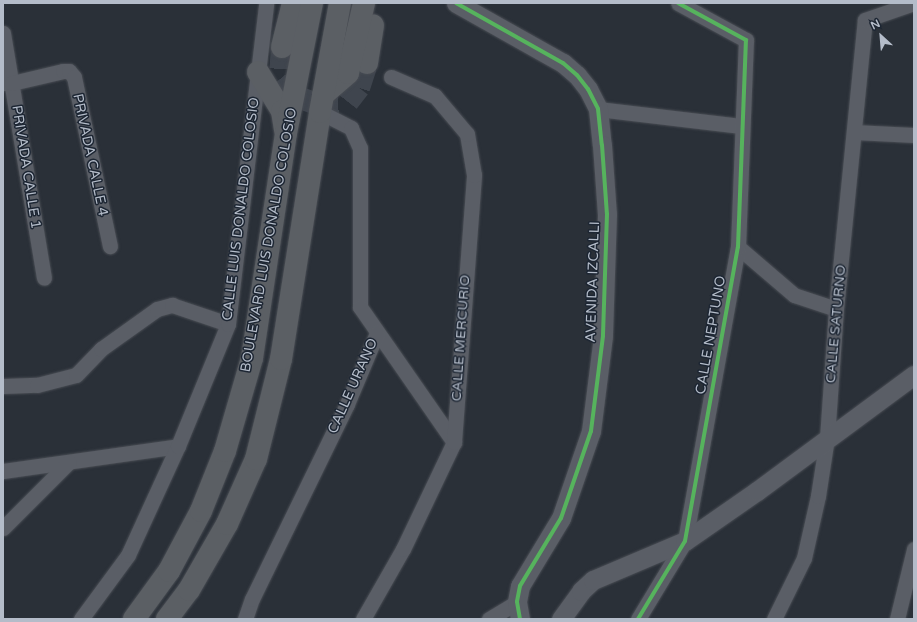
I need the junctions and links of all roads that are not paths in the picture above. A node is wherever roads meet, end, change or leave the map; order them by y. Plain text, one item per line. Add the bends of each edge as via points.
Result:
1 (266, 3) edge
2 (293, 3) edge
3 (312, 3) edge
4 (340, 3) edge
5 (364, 3) edge
6 (377, 3) edge
7 (456, 3) edge
8 (678, 3) edge
9 (914, 3) edge
10 (3, 33) edge
11 (282, 47) tunnel mouth
12 (367, 63) tunnel mouth
13 (258, 72) junction
14 (391, 77) dead end
15 (8, 83) edge
16 (321, 104) junction
17 (598, 109) junction
18 (741, 126) junction
19 (854, 132) junction
20 (286, 133) junction
21 (914, 135) edge
22 (110, 246) dead end
23 (738, 247) junction
24 (44, 278) dead end
25 (836, 309) junction
26 (228, 324) junction
27 (377, 333) junction
28 (914, 375) edge
29 (3, 386) edge
30 (827, 438) junction
31 (454, 442) junction
32 (178, 446) junction
33 (69, 462) junction
34 (3, 471) edge
35 (3, 528) edge
36 (685, 540) junction
37 (913, 558) edge
38 (519, 610) edge
39 (81, 619) edge
40 (134, 619) edge
41 (167, 619) edge
42 (246, 619) edge
43 (363, 619) edge
44 (489, 619) edge
45 (506, 619) edge
46 (561, 619) edge
47 (638, 619) edge
48 (774, 619) edge
49 (897, 619) edge

1 - 13 street, CALLE LUIS DONALDO COLOSIO
2 - 11 highway
3 - 20 highway, BOULEVARD LUIS DONALDO COLOSIO
4 - 16 highway, BOULEVARD LUIS DONALDO COLOSIO
5 - 16 highway via 348,73
6 - 12 highway
7 - 17 street, AVENIDA IZCALLI via 562,63 577,75 588,89
8 - 18 street, CALLE NEPTUNO via 746,40
9 - 19 street, CALLE SATURNO via 866,20
10 - 15 street, PRIVADA CALLE 1
13 - 20 highway via 282,111
13 - 26 street, CALLE LUIS DONALDO COLOSIO
14 - 31 street, CALLE MERCURIO via 434,96 467,134 474,175
15 - 22 street, PRIVADA CALLE 4 via 62,71 69,71 74,77
15 - 24 street, PRIVADA CALLE 1
16 - 27 street, CALLE URANO via 351,128 360,148 360,307
16 - 41 highway, BOULEVARD LUIS DONALDO COLOSIO via 282,359 256,459 227,524 189,590
17 - 18 street
17 - 38 street, AVENIDA IZCALLI via 607,214 603,336 591,431 561,518 520,586
18 - 23 street, CALLE NEPTUNO
19 - 21 street
19 - 25 street, CALLE SATURNO
20 - 40 highway, BOULEVARD LUIS DONALDO COLOSIO via 252,358 225,451 200,511 169,571
23 - 25 street via 794,295
23 - 36 street, CALLE NEPTUNO
25 - 30 street, CALLE SATURNO
26 - 29 street via 172,305 157,309 101,349 76,375 37,385
26 - 32 street, CALLE LUIS DONALDO COLOSIO
27 - 31 street
27 - 42 street, CALLE URANO via 347,404 252,600
28 - 30 street
30 - 36 street via 757,491
30 - 48 street, CALLE SATURNO via 818,496 804,558
31 - 43 street, CALLE MERCURIO via 403,549
32 - 33 street
32 - 39 street, CALLE LUIS DONALDO COLOSIO via 128,555
33 - 34 street
33 - 35 street
36 - 46 street via 593,580 581,591
36 - 47 street, CALLE NEPTUNO
37 - 49 street
38 - 44 street
38 - 45 street

